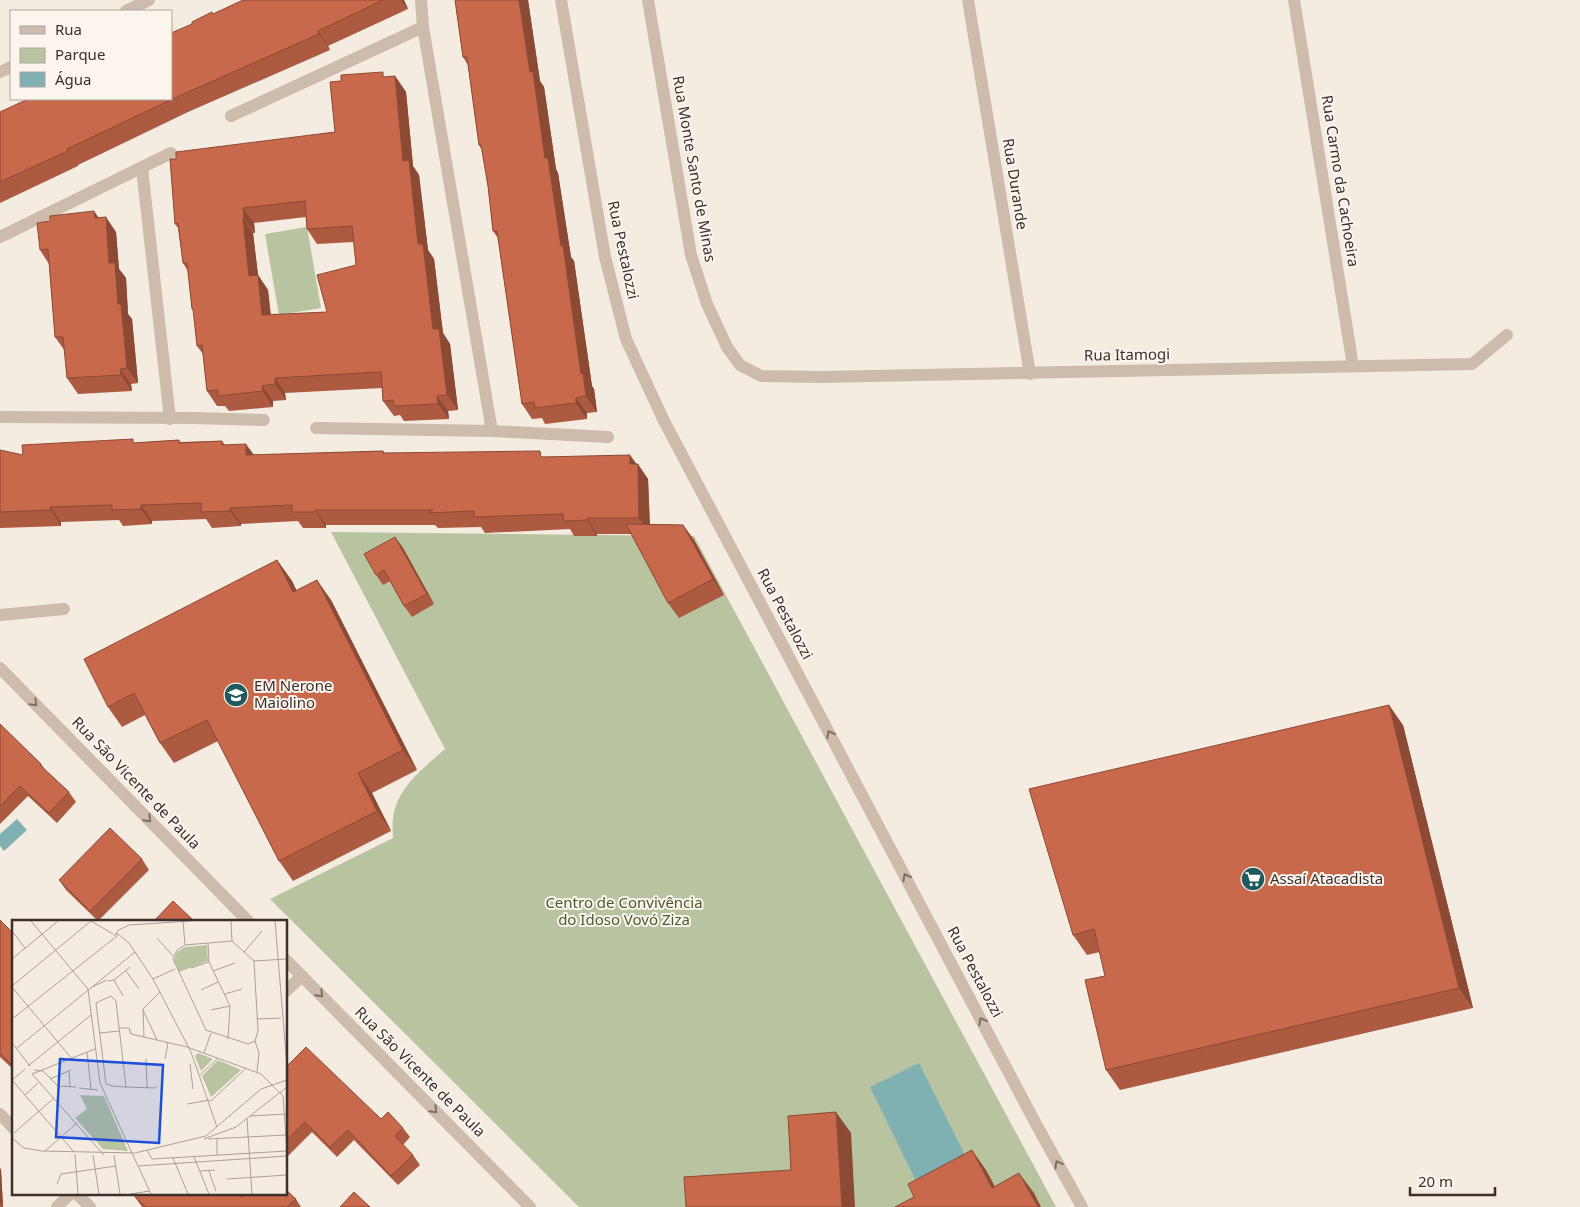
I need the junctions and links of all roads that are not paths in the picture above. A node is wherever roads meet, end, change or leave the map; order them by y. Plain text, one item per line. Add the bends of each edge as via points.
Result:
1 (149, 0) edge
2 (421, 0) edge
3 (561, 0) edge
4 (648, 0) edge
5 (968, 0) edge
6 (1294, 0) edge
7 (128, 10) edge
8 (423, 27) junction
9 (231, 116) dead end
10 (171, 153) dead end
11 (142, 168) junction
12 (0, 238) edge
13 (1507, 335) dead end
14 (740, 365) joint
15 (1353, 366) junction
16 (1030, 374) junction
17 (0, 417) edge
18 (170, 419) junction
19 (264, 420) dead end
20 (316, 428) dead end
21 (492, 432) junction
22 (608, 437) dead end
23 (64, 610) dead end
24 (0, 615) edge
25 (0, 668) edge
26 (247, 920) edge
27 (288, 962) edge
28 (302, 976) junction
29 (288, 989) edge
30 (0, 1114) edge
31 (12, 1127) edge
32 (70, 1194) edge
33 (77, 1194) edge
34 (56, 1207) edge
35 (90, 1207) edge
36 (530, 1207) edge
37 (1082, 1207) edge

1 - 7 street
2 - 8 street
37 -> 3 street, Rua Pestalozzi via 664,420 626,339 605,257
4 - 14 street, Rua Monte Santo de Minas via 691,255 706,304 726,347
5 - 16 street, Rua Durande
6 - 15 street, Rua Carmo da Cachoeira
8 - 9 street
8 - 21 street
10 - 11 street
11 - 12 street
11 - 18 street
13 - 15 street, Rua Itamogi via 1472,364
14 - 16 street, Rua Itamogi via 761,376 822,378
15 - 16 street, Rua Itamogi
17 - 18 street
18 - 19 street
20 - 21 street
21 - 22 street
23 - 24 street
25 -> 26 street, Rua São Vicente de Paula
27 - 28 street, Rua São Vicente de Paula
28 - 29 street
28 -> 36 street, Rua São Vicente de Paula
30 - 31 street
32 - 34 street
33 - 35 street

